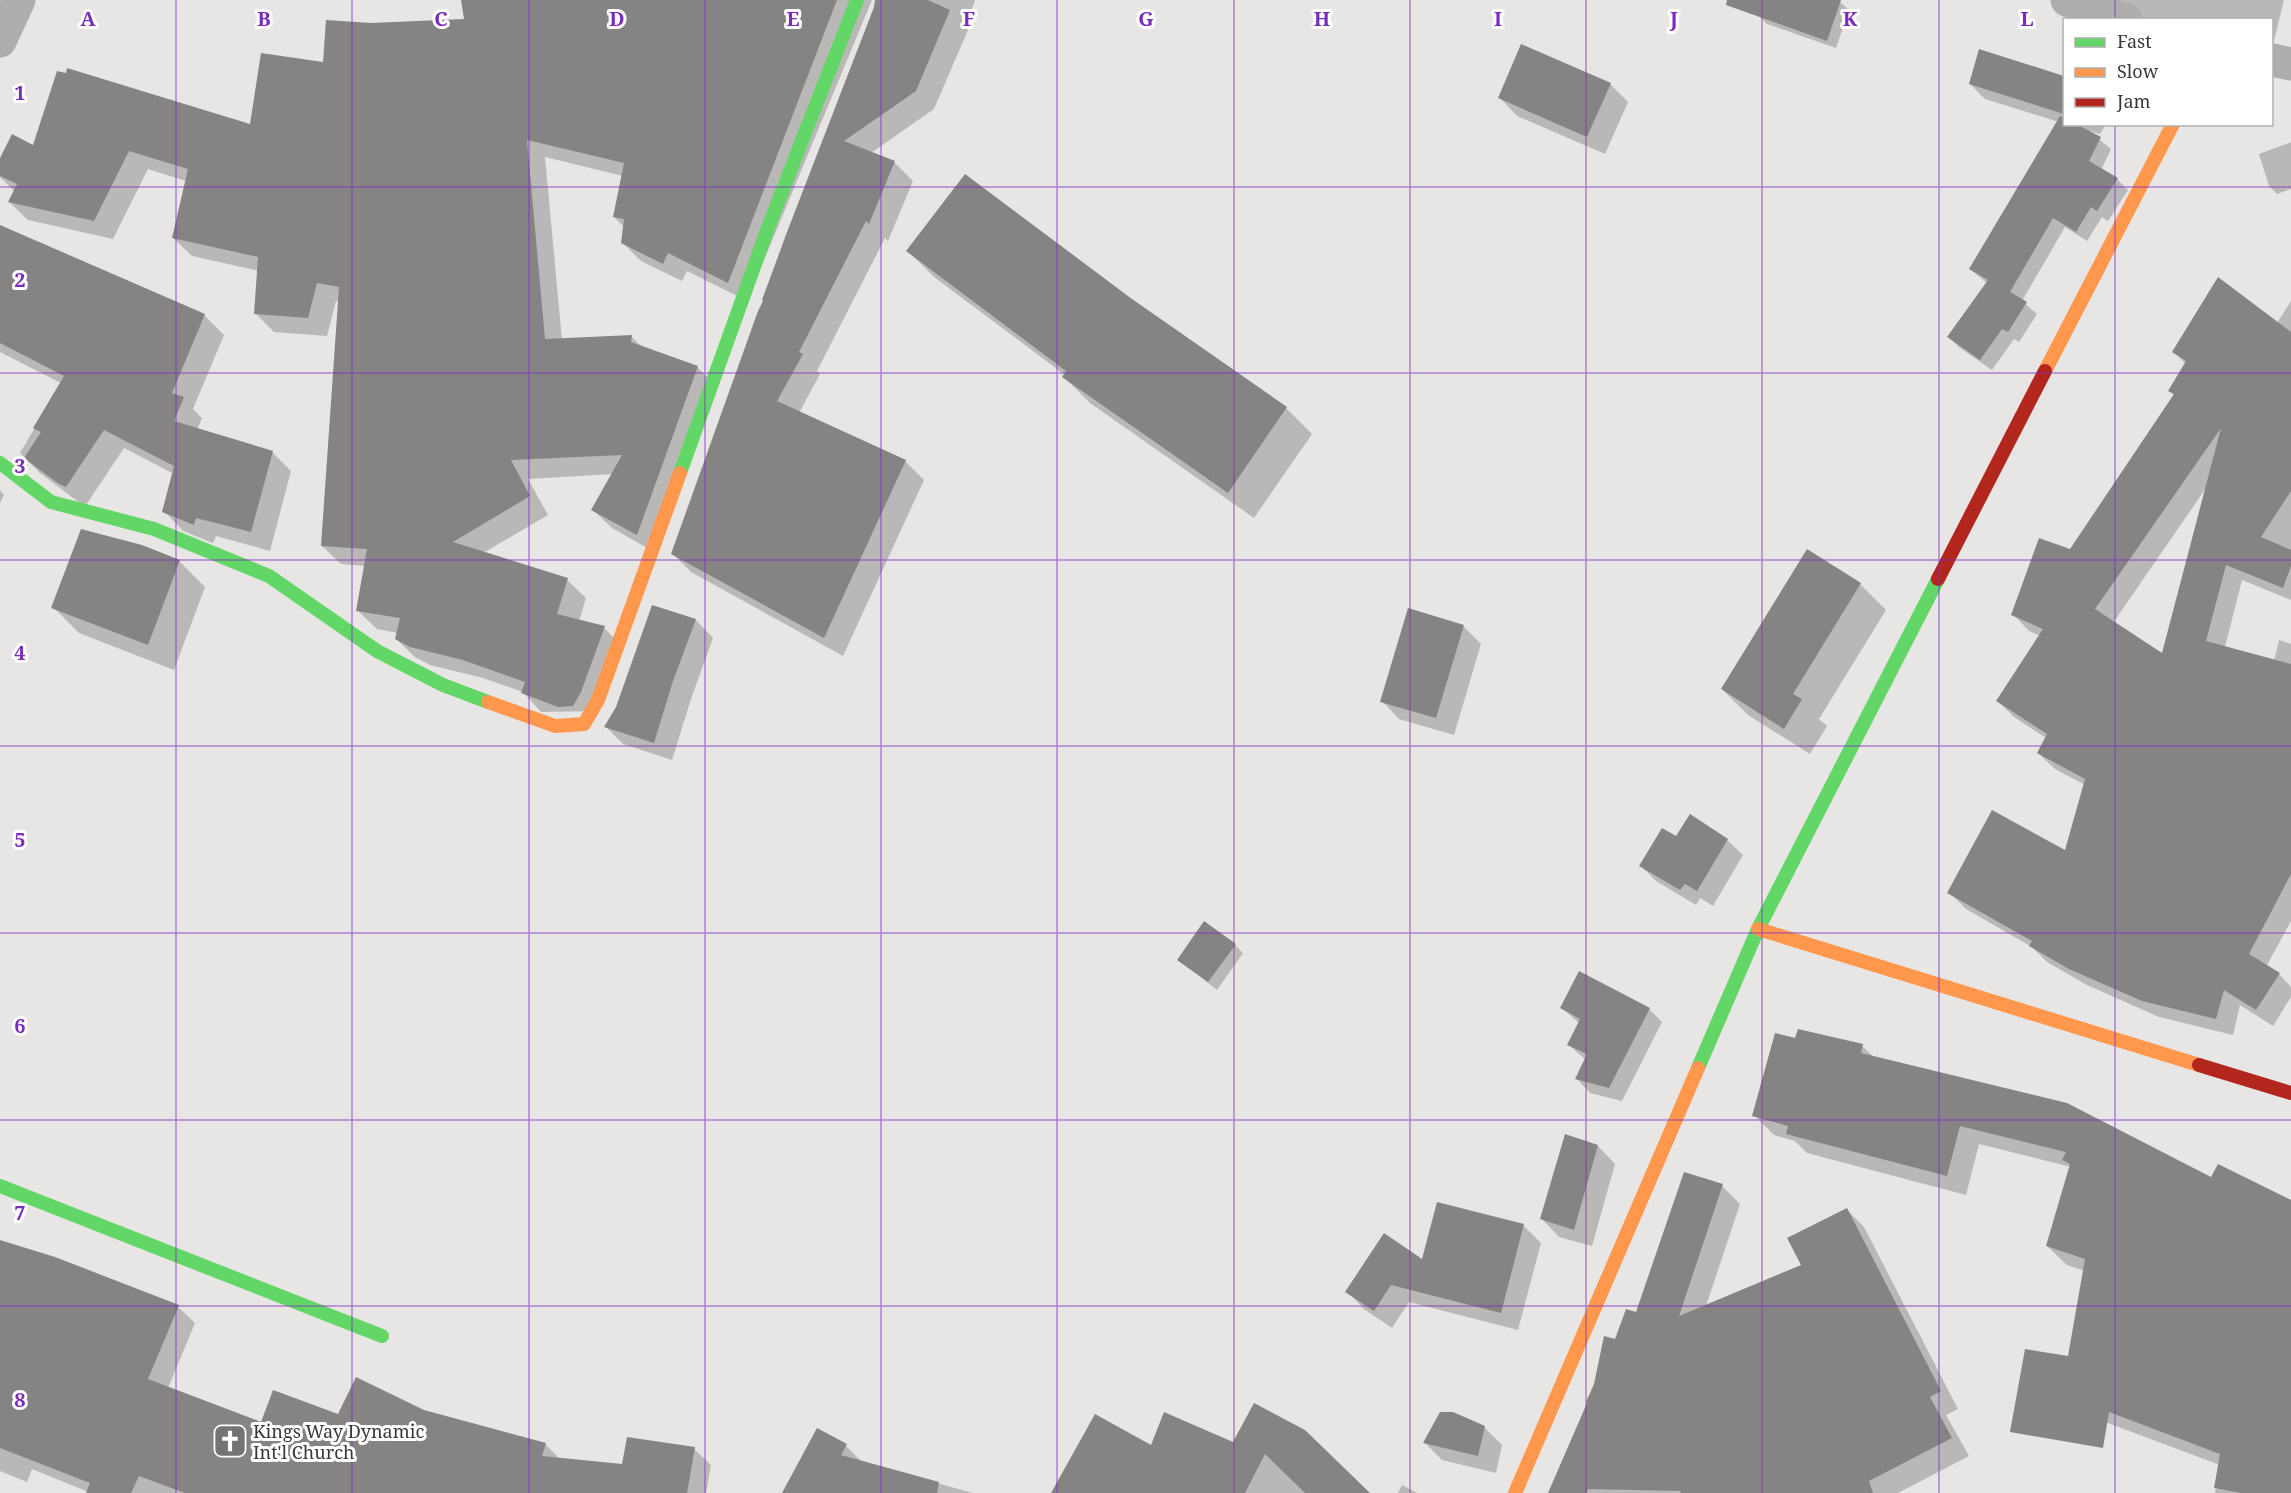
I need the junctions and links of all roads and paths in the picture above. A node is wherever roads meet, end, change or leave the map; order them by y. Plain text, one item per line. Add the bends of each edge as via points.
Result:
1 (19, 0) edge
2 (857, 0) edge
3 (2067, 0) edge
4 (2120, 18) edge
5 (0, 41) edge
6 (2273, 60) edge
7 (2291, 64) edge
8 (2171, 126) edge
9 (0, 463) edge
10 (1758, 929) junction
11 (2291, 1093) edge
12 (0, 1186) edge
13 (382, 1336) dead end
14 (1515, 1493) edge

1 - 5 street
2 - 9 street via 769,225 598,700 584,724 555,726 443,685 377,651 269,576 154,529 51,502
3 - 4 street
6 - 7 street
8 - 10 street
10 - 11 street
10 - 14 street
12 - 13 street

